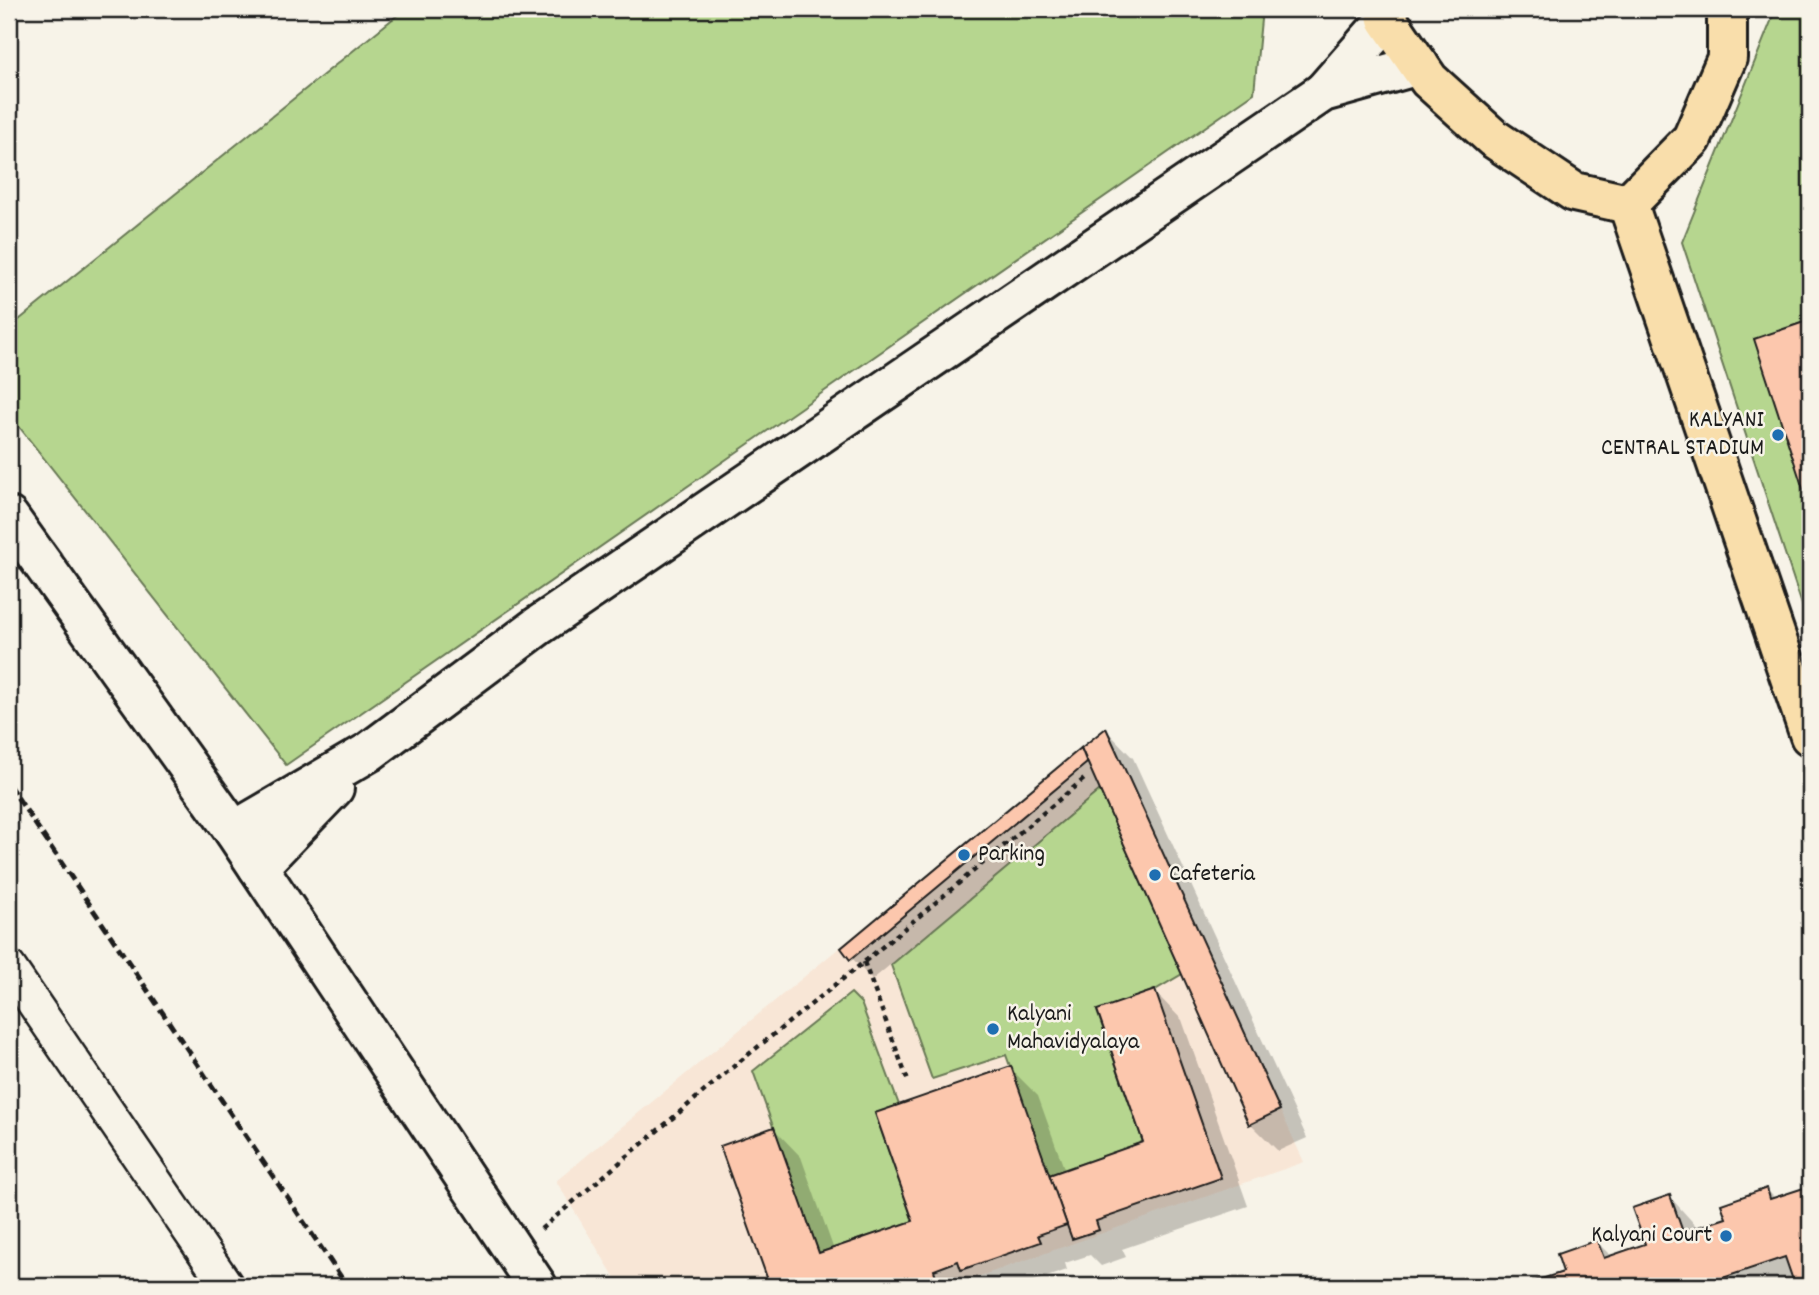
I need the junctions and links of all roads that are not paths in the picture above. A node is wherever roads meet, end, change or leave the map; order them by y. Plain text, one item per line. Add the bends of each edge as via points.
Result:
1 (1727, 9) edge
2 (1386, 14) edge
3 (1419, 65) junction
4 (1323, 92) junction
5 (1628, 204) junction
6 (9, 517) edge
7 (1810, 736) edge
8 (369, 752) junction
9 (234, 831) junction
10 (258, 867) junction
11 (9, 967) edge
12 (227, 1286) edge
13 (537, 1286) edge

1 - 5 main road via 1727,58 1692,139
2 - 3 main road
2 - 4 street
3 - 4 street
3 - 5 main road via 1429,80 1493,138 1574,192
4 - 8 street via 538,626
5 - 7 main road
6 - 9 street
8 - 9 street
8 - 10 street
9 - 10 street
10 - 13 street
11 - 12 street

